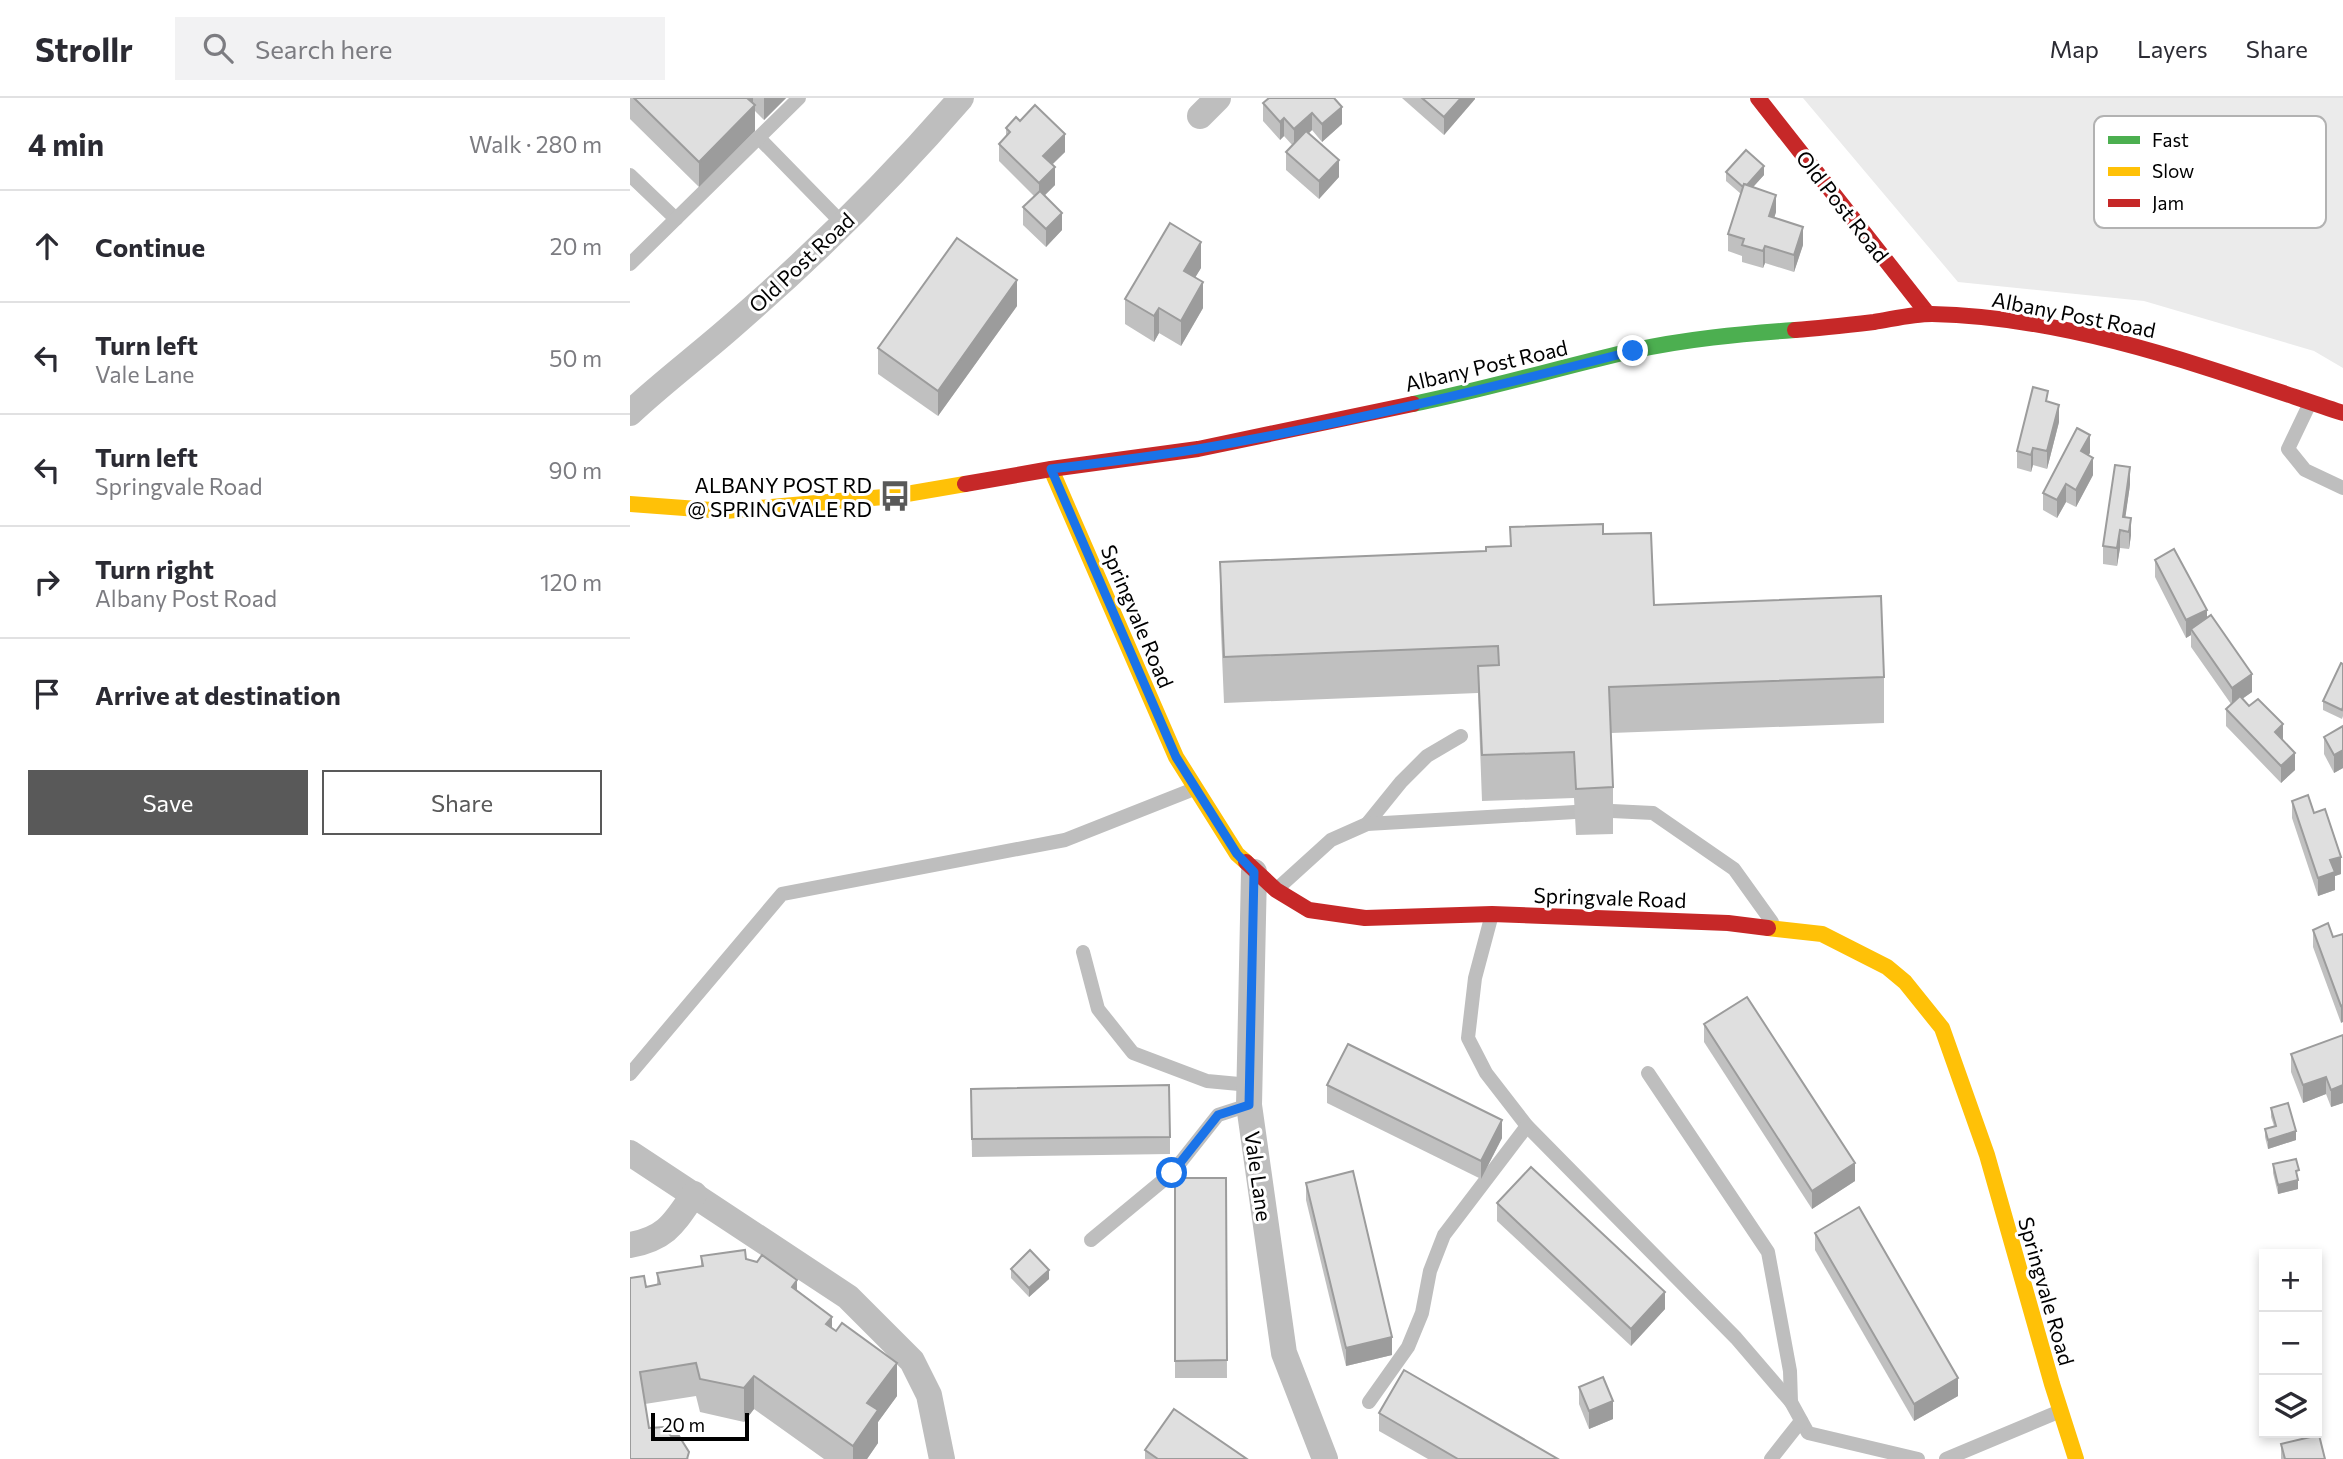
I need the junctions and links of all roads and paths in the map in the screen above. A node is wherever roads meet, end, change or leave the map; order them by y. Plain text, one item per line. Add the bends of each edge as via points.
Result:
1 (799, 98) edge
2 (961, 98) edge
3 (1758, 98) edge
4 (759, 138) junction
5 (630, 175) edge
6 (676, 219) junction
7 (843, 224) junction
8 (630, 264) edge
9 (1928, 314) junction
10 (2311, 402) junction
11 (630, 413) edge
12 (2343, 414) edge
13 (1051, 469) junction
14 (2343, 488) edge
15 (630, 504) edge
16 (1461, 736) dead end
17 (1196, 788) junction
18 (1612, 811) edge
19 (1575, 812) edge
20 (1367, 824) junction
21 (1254, 872) junction
22 (1276, 890) junction
23 (1492, 914) junction
24 (1777, 929) junction
25 (1083, 952) dead end
26 (1648, 1073) dead end
27 (630, 1074) edge
28 (1249, 1095) junction
29 (1527, 1126) junction
30 (630, 1153) edge
31 (694, 1194) junction
32 (1091, 1240) dead end
33 (630, 1245) edge
34 (1369, 1402) dead end
35 (1791, 1402) junction
36 (2060, 1411) junction
37 (1801, 1420) junction
38 (1856, 1452) edge
39 (942, 1459) edge
40 (1325, 1459) edge
41 (1771, 1459) edge
42 (1918, 1459) edge
43 (1946, 1459) edge
44 (2076, 1459) edge

1 - 4 lane
2 - 7 street, Old Post Road
3 - 9 street, Old Post Road
4 - 6 lane
4 - 7 lane
5 - 6 lane
6 - 8 lane
7 - 11 street, Old Post Road
9 - 10 street, Albany Post Road via 2001,319 2088,335 2153,350
9 - 13 street, Albany Post Road via 1737,334 1633,351 1490,388 1307,427 1198,449
10 - 12 street, Albany Post Road
10 - 14 lane via 2288,449 2305,470
13 - 15 street, Albany Post Road via 895,496 725,511
13 - 17 street, Springvale Road via 1176,757
16 - 20 lane via 1427,756
17 - 21 street, Springvale Road via 1237,854
17 - 27 lane via 1065,839 782,894
18 - 24 lane via 1653,813 1734,869
19 - 20 lane
20 - 22 lane via 1331,840
21 - 22 street, Springvale Road
21 - 28 street, Vale Lane
22 - 23 street, Springvale Road via 1309,910 1365,918
23 - 24 street, Springvale Road
23 - 29 lane via 1475,978 1468,1038 1486,1073
24 - 36 street, Springvale Road via 1822,934 1886,967 1905,982 1941,1028 1987,1154
25 - 28 lane via 1098,1009 1133,1053
26 - 35 lane via 1768,1252 1790,1371
28 - 32 lane via 1218,1115 1172,1173
28 - 40 street, Vale Lane via 1284,1353
29 - 34 lane via 1444,1235 1408,1347
29 - 35 lane via 1736,1338
30 - 31 street
31 - 33 street via 672,1227
31 - 39 street via 848,1297 912,1361 929,1395
35 - 37 lane
36 - 43 lane
36 - 44 street, Springvale Road
37 - 38 lane via 1808,1433
37 - 41 lane
38 - 42 lane

